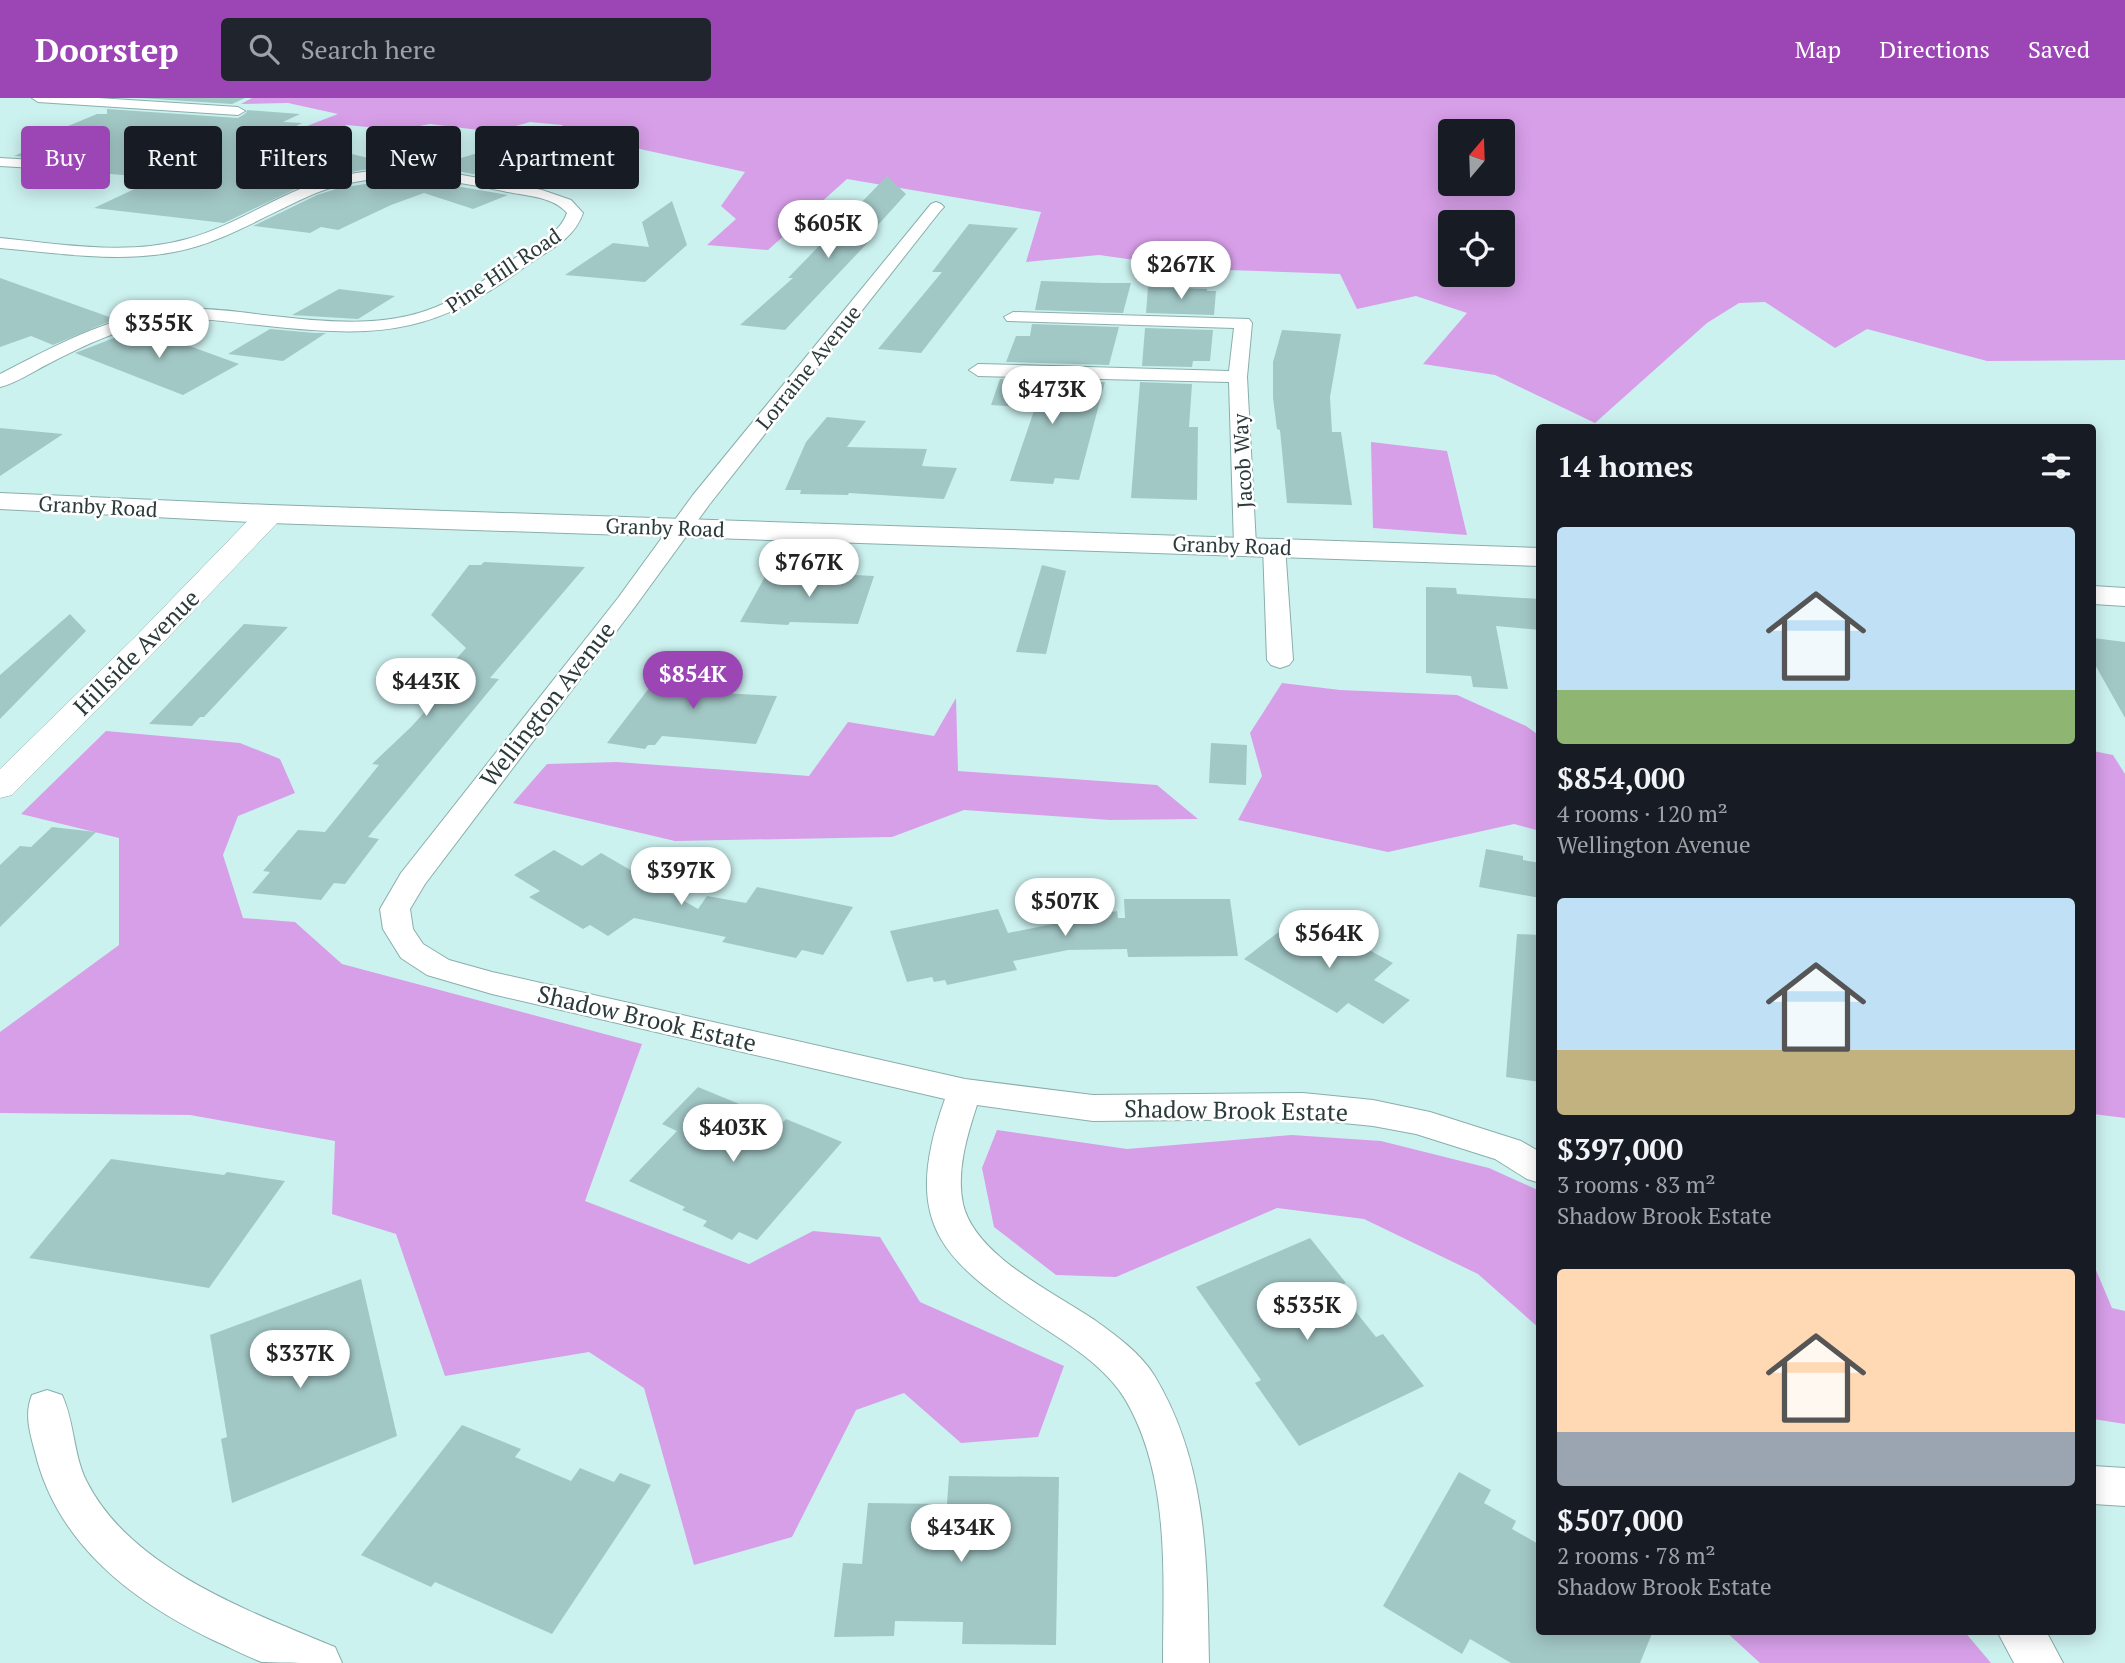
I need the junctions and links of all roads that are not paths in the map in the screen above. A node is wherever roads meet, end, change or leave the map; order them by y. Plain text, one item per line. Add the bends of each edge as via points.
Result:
1 (38, 98) edge
2 (56, 98) edge
3 (238, 111) dead end
4 (0, 162) edge
5 (21, 163) edge
6 (936, 207) dead end
7 (0, 243) edge
8 (1013, 317) dead end
9 (978, 370) dead end
10 (1238, 377) junction
11 (0, 381) edge
12 (0, 501) edge
13 (270, 514) junction
14 (682, 527) junction
15 (1245, 545) junction
16 (1274, 546) junction
17 (1536, 557) edge
18 (2096, 595) edge
19 (2125, 597) edge
20 (1280, 660) dead end
21 (0, 788) edge
22 (412, 880) joint
23 (965, 1091) junction
24 (1536, 1167) edge
25 (47, 1408) dead end
26 (2096, 1485) edge
27 (2125, 1487) edge
28 (2022, 1635) edge
29 (318, 1663) edge
30 (1186, 1663) edge
31 (2040, 1663) edge

1 - 2 street
2 - 3 street
4 - 5 street
6 - 14 street, Lorraine Avenue
7 - 11 street, Pine Hill Road via 138,252 188,244 323,185 385,173 432,173 516,189 562,201 575,213 562,232 513,268 426,317 347,325 165,315 98,334
8 - 10 street, Jacob Way via 1242,323
9 - 10 street, Jacob Way
10 - 15 street, Jacob Way
12 - 13 main road, Granby Road
13 - 14 main road, Granby Road
13 - 21 street, Hillside Avenue
14 - 15 main road, Granby Road
14 - 22 street, Wellington Avenue
15 - 16 main road, Granby Road
16 - 17 main road, Granby Road
16 - 20 street
18 - 19 main road
22 - 23 street, Shadow Brook Estate via 395,909 398,929 412,951 438,968
23 - 24 street, Shadow Brook Estate via 1093,1108 1303,1106 1373,1113 1418,1121 1508,1150
23 - 30 street via 949,1138 943,1180 946,1205 959,1237 990,1270 1110,1352 1138,1384 1159,1421 1173,1462 1183,1536
25 - 29 street via 60,1468 74,1499 102,1539 134,1569 185,1600
26 - 27 street
28 - 31 street

